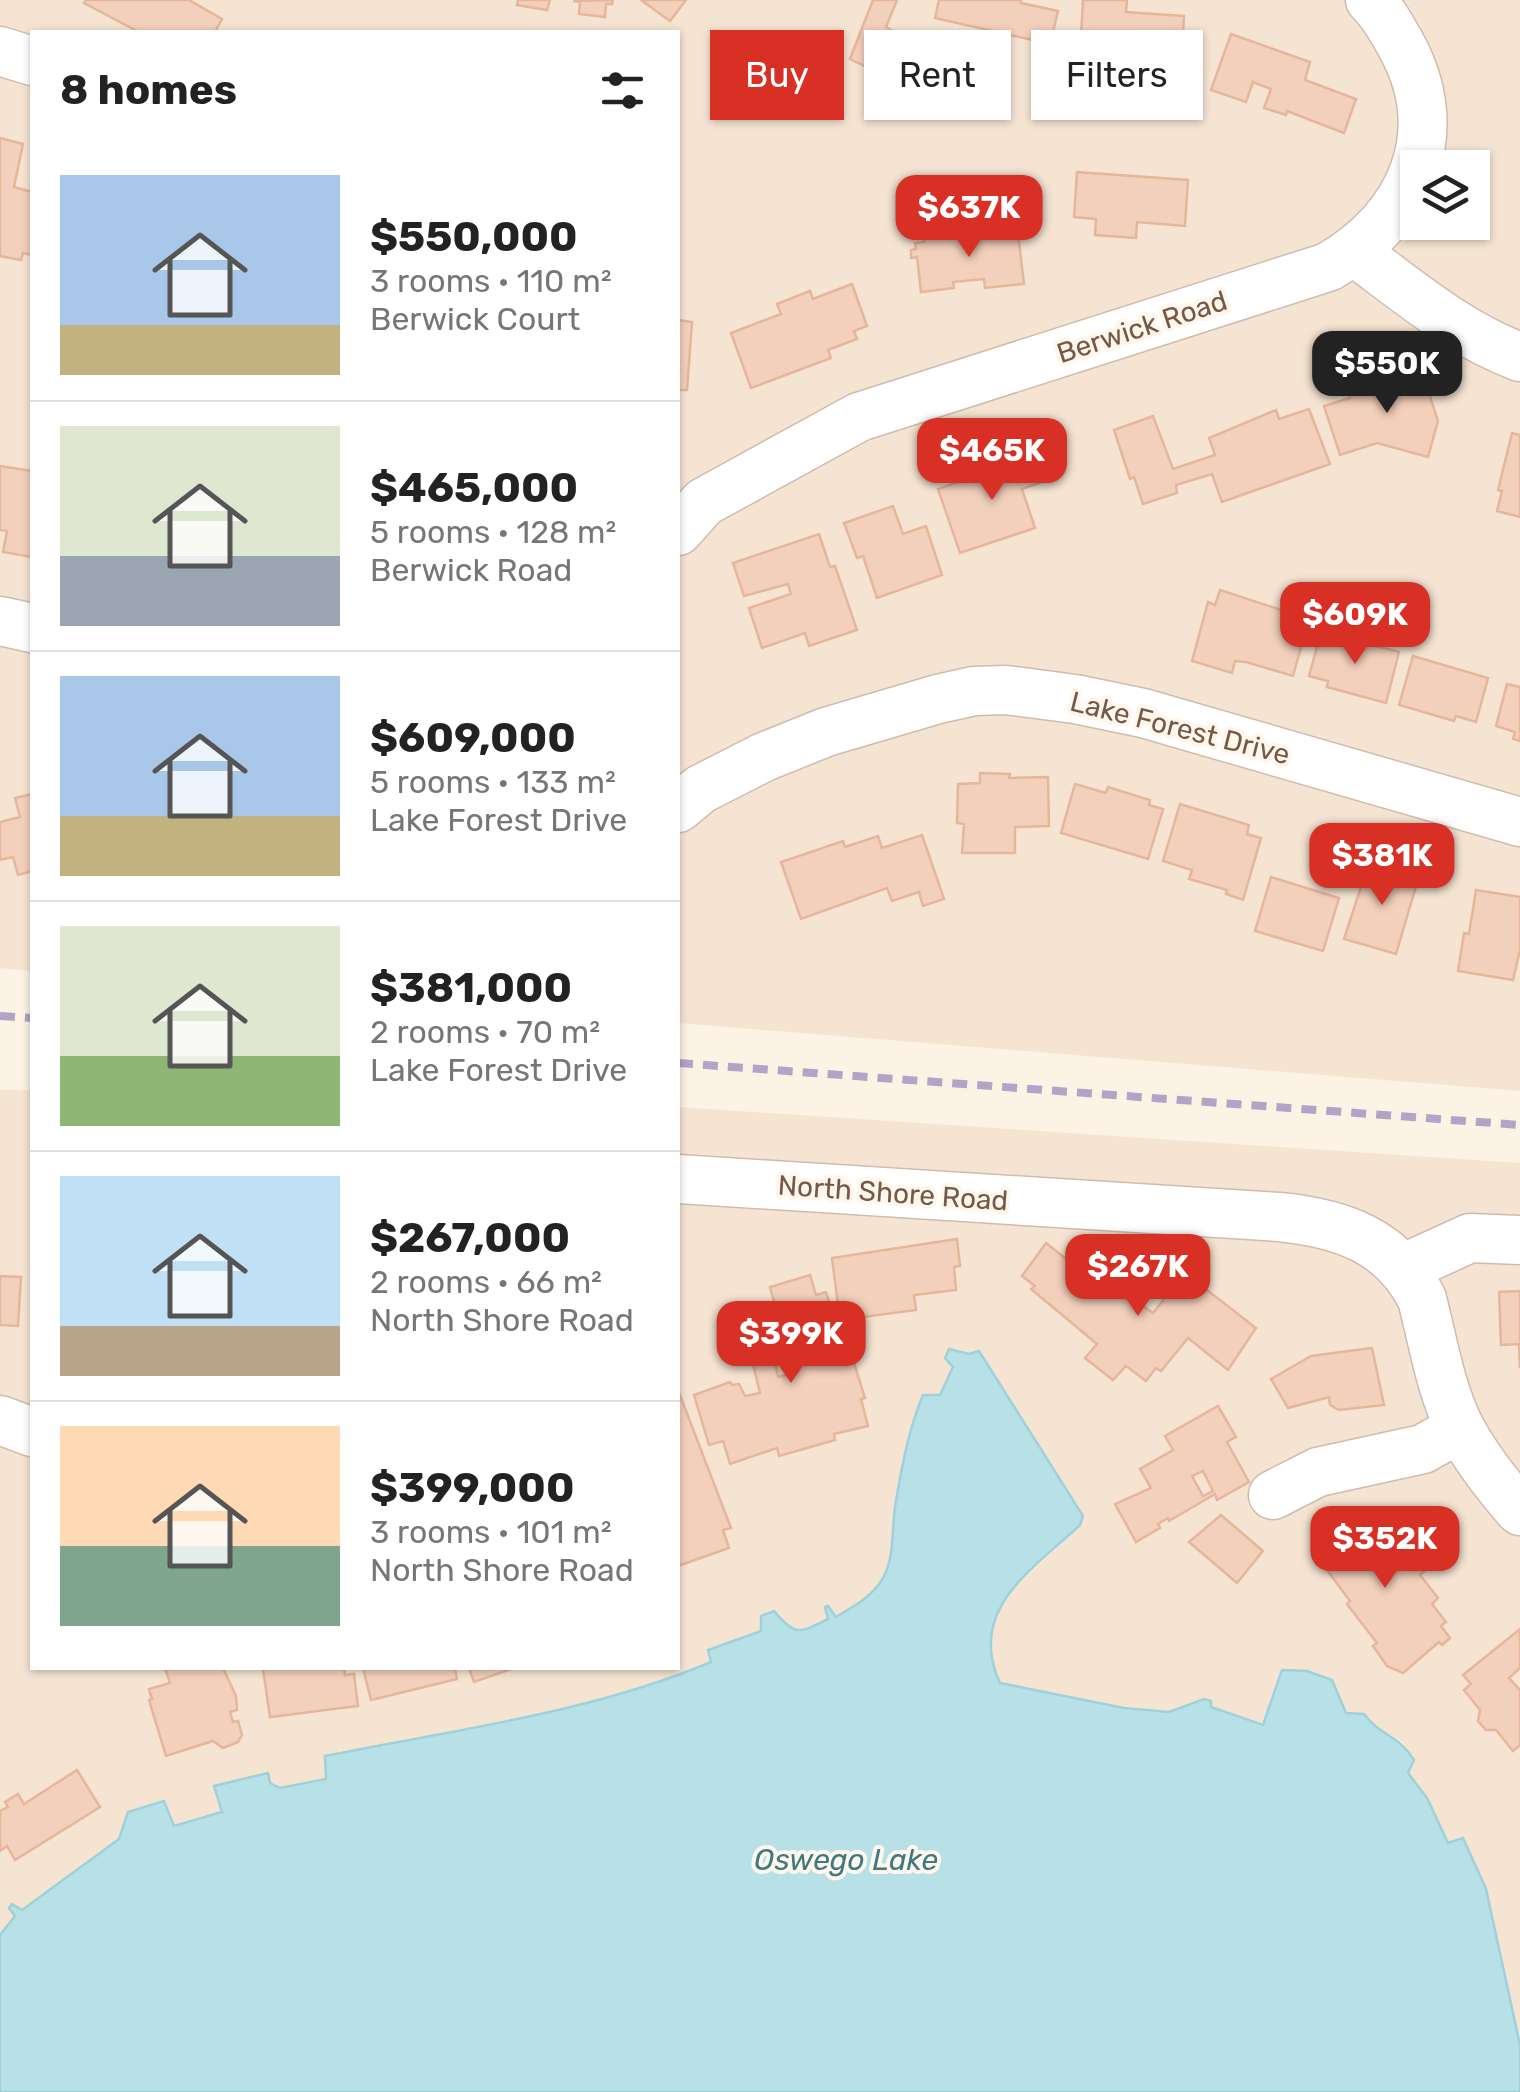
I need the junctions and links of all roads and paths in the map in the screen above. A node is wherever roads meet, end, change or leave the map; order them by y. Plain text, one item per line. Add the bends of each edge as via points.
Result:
1 (1378, 2) edge
2 (0, 51) edge
3 (30, 60) edge
4 (1356, 252) junction
5 (1520, 357) edge
6 (680, 530) edge
7 (0, 621) edge
8 (30, 628) edge
9 (680, 806) edge
10 (1520, 822) edge
11 (680, 1179) edge
12 (1520, 1240) edge
13 (1404, 1268) junction
14 (0, 1420) edge
15 (1460, 1428) junction
16 (30, 1431) edge
17 (1273, 1495) dead end
18 (1520, 1511) edge

1 - 4 street, Berwick Road via 1419,89 1420,150 1398,206
2 - 3 street
4 - 5 street via 1485,344
4 - 6 street, Berwick Road via 1328,268 859,417 704,502
7 - 8 street
9 - 10 street, Lake Forest Drive via 701,789 826,732 938,699 1006,690 1143,713
11 - 13 street, North Shore Road via 1307,1220 1370,1240
12 - 13 street via 1470,1238
13 - 15 street, North Shore Road via 1422,1299
14 - 16 street
15 - 17 street via 1423,1449 1318,1472
15 - 18 street, North Shore Road

